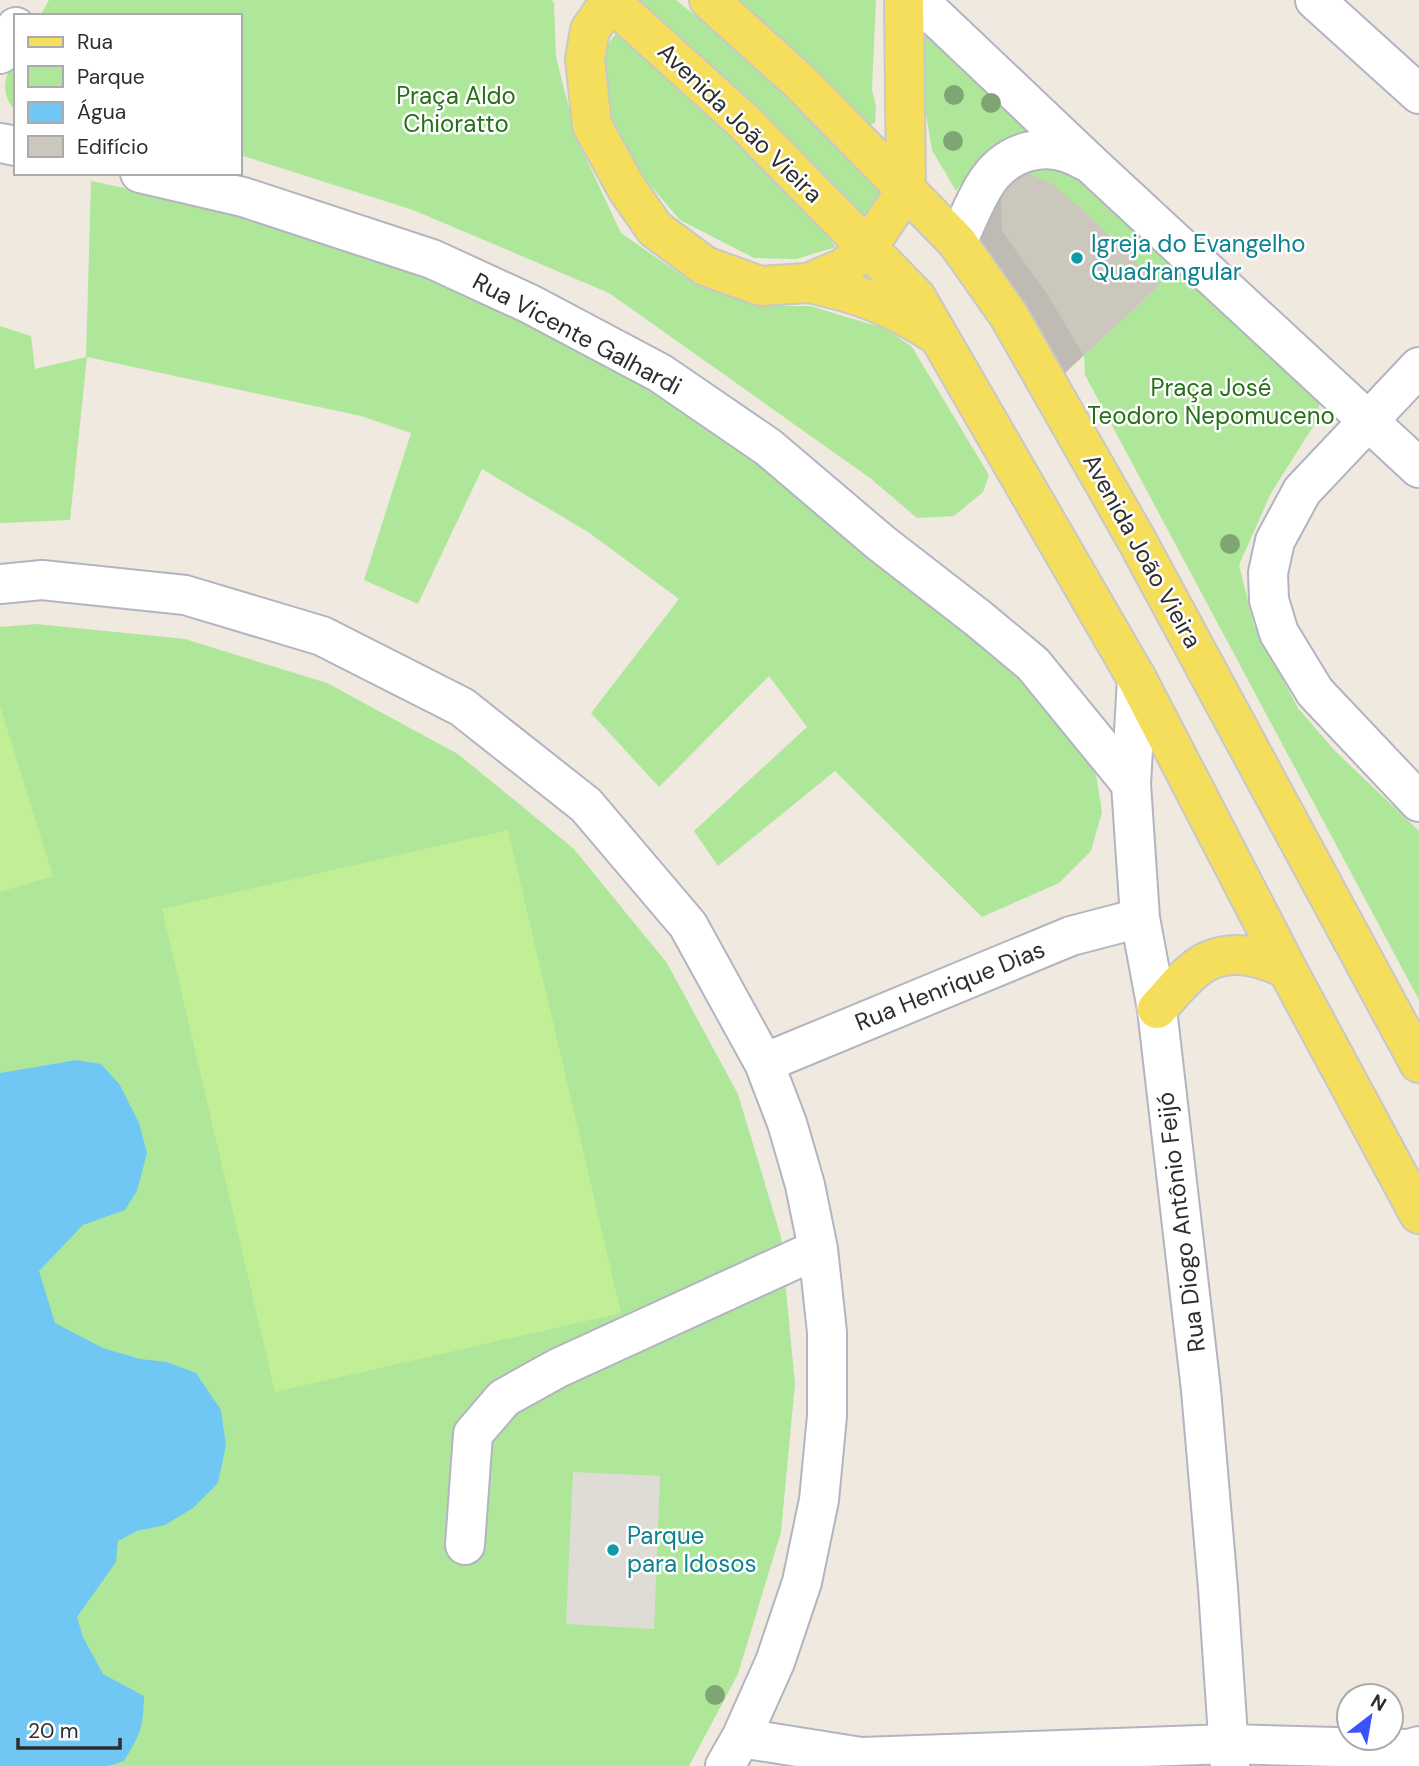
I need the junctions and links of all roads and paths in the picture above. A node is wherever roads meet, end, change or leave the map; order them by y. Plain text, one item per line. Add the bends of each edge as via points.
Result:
1 (610, 0) edge
2 (709, 0) edge
3 (904, 0) edge
4 (918, 0) edge
5 (1315, 0) edge
6 (14, 30) edge
7 (0, 54) edge
8 (1419, 94) edge
9 (1093, 166) junction
10 (149, 175) edge
11 (906, 190) junction
12 (957, 242) junction
13 (868, 247) junction
14 (808, 283) junction
15 (940, 337) junction
16 (1419, 368) edge
17 (1367, 421) junction
18 (1419, 468) edge
19 (0, 584) edge
20 (1137, 679) junction
21 (1131, 784) junction
22 (1419, 802) edge
23 (1140, 918) junction
24 (1287, 969) junction
25 (1157, 1009) junction
26 (764, 1063) junction
27 (1419, 1063) edge
28 (1419, 1214) edge
29 (818, 1249) junction
30 (465, 1545) dead end
31 (1416, 1750) edge
32 (733, 1752) edge
33 (1230, 1755) edge
34 (861, 1761) edge

1 - 13 main road, Avenida João Vieira via 741,119
1 - 14 main road, Avenida João Vieira via 590,30 585,60 592,125 627,189 655,229 705,266 760,286
2 - 11 main road, Avenida João Vieira
3 - 11 main road
4 - 9 street
5 - 8 street
6 - 7 street
9 - 12 street via 1046,149 1030,150 1002,164 984,186
9 - 17 street
10 - 21 street, Rua Vicente Galhardi via 243,197 432,259 530,304 660,373 768,447 1033,664
11 - 12 main road, Avenida João Vieira
11 - 13 main road
12 - 27 main road, Avenida João Vieira via 1009,316 1136,539
13 - 14 main road, Avenida João Vieira via 843,268
13 - 15 main road, Avenida João Vieira via 916,297
14 - 15 main road via 878,303
15 - 20 main road, Avenida João Vieira
16 - 17 street
17 - 18 street
17 - 22 street via 1302,491 1275,541 1268,573 1269,600 1279,633 1315,692
19 - 26 street via 42,580 184,595 322,636 462,707 586,805 688,925
20 - 21 street, Rua Diogo Antônio Feijó
20 - 24 main road, Avenida João Vieira
21 - 23 street, Rua Diogo Antônio Feijó
23 - 25 street, Rua Diogo Antônio Feijó
23 - 26 street, Rua Henrique Dias via 1071,936
24 - 25 main road via 1255,956 1230,955 1208,961
24 - 28 main road, Avenida João Vieira
25 - 33 street, Rua Diogo Antônio Feijó via 1201,1391
26 - 29 street via 791,1136
29 - 30 street via 558,1368 504,1398 473,1434
29 - 32 street via 827,1332 827,1416 819,1500 798,1593 775,1662
31 - 33 street
32 - 34 street
33 - 34 street

